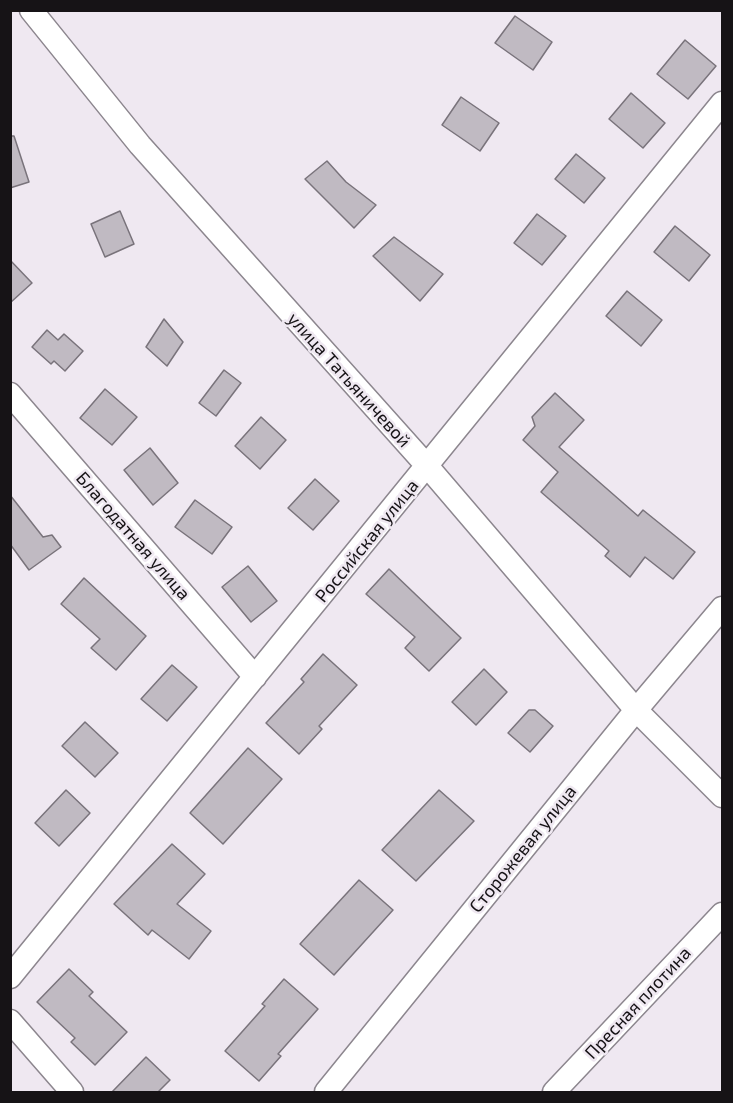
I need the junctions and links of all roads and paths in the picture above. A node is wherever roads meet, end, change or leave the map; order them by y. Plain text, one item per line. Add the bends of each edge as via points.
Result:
1 (31, 10) edge
2 (723, 103) edge
3 (10, 394) edge
4 (428, 468) junction
5 (723, 608) edge
6 (255, 677) junction
7 (636, 710) junction
8 (723, 796) edge
9 (723, 914) edge
10 (10, 977) edge
11 (10, 1022) edge
12 (72, 1092) edge
13 (326, 1092) edge
14 (554, 1092) edge

1 - 4 street, улица Татьяничевой via 140,145
2 - 4 street, Российская улица
3 - 6 street, Благодатная улица
4 - 6 street, Российская улица
4 - 7 street, улица Татьяничевой
5 - 7 street, Сторожевая улица
6 - 10 street, Российская улица
7 - 8 street, улица Татьяничевой
7 - 13 street, Сторожевая улица
9 - 14 street, Пресная плотина
11 - 12 street

